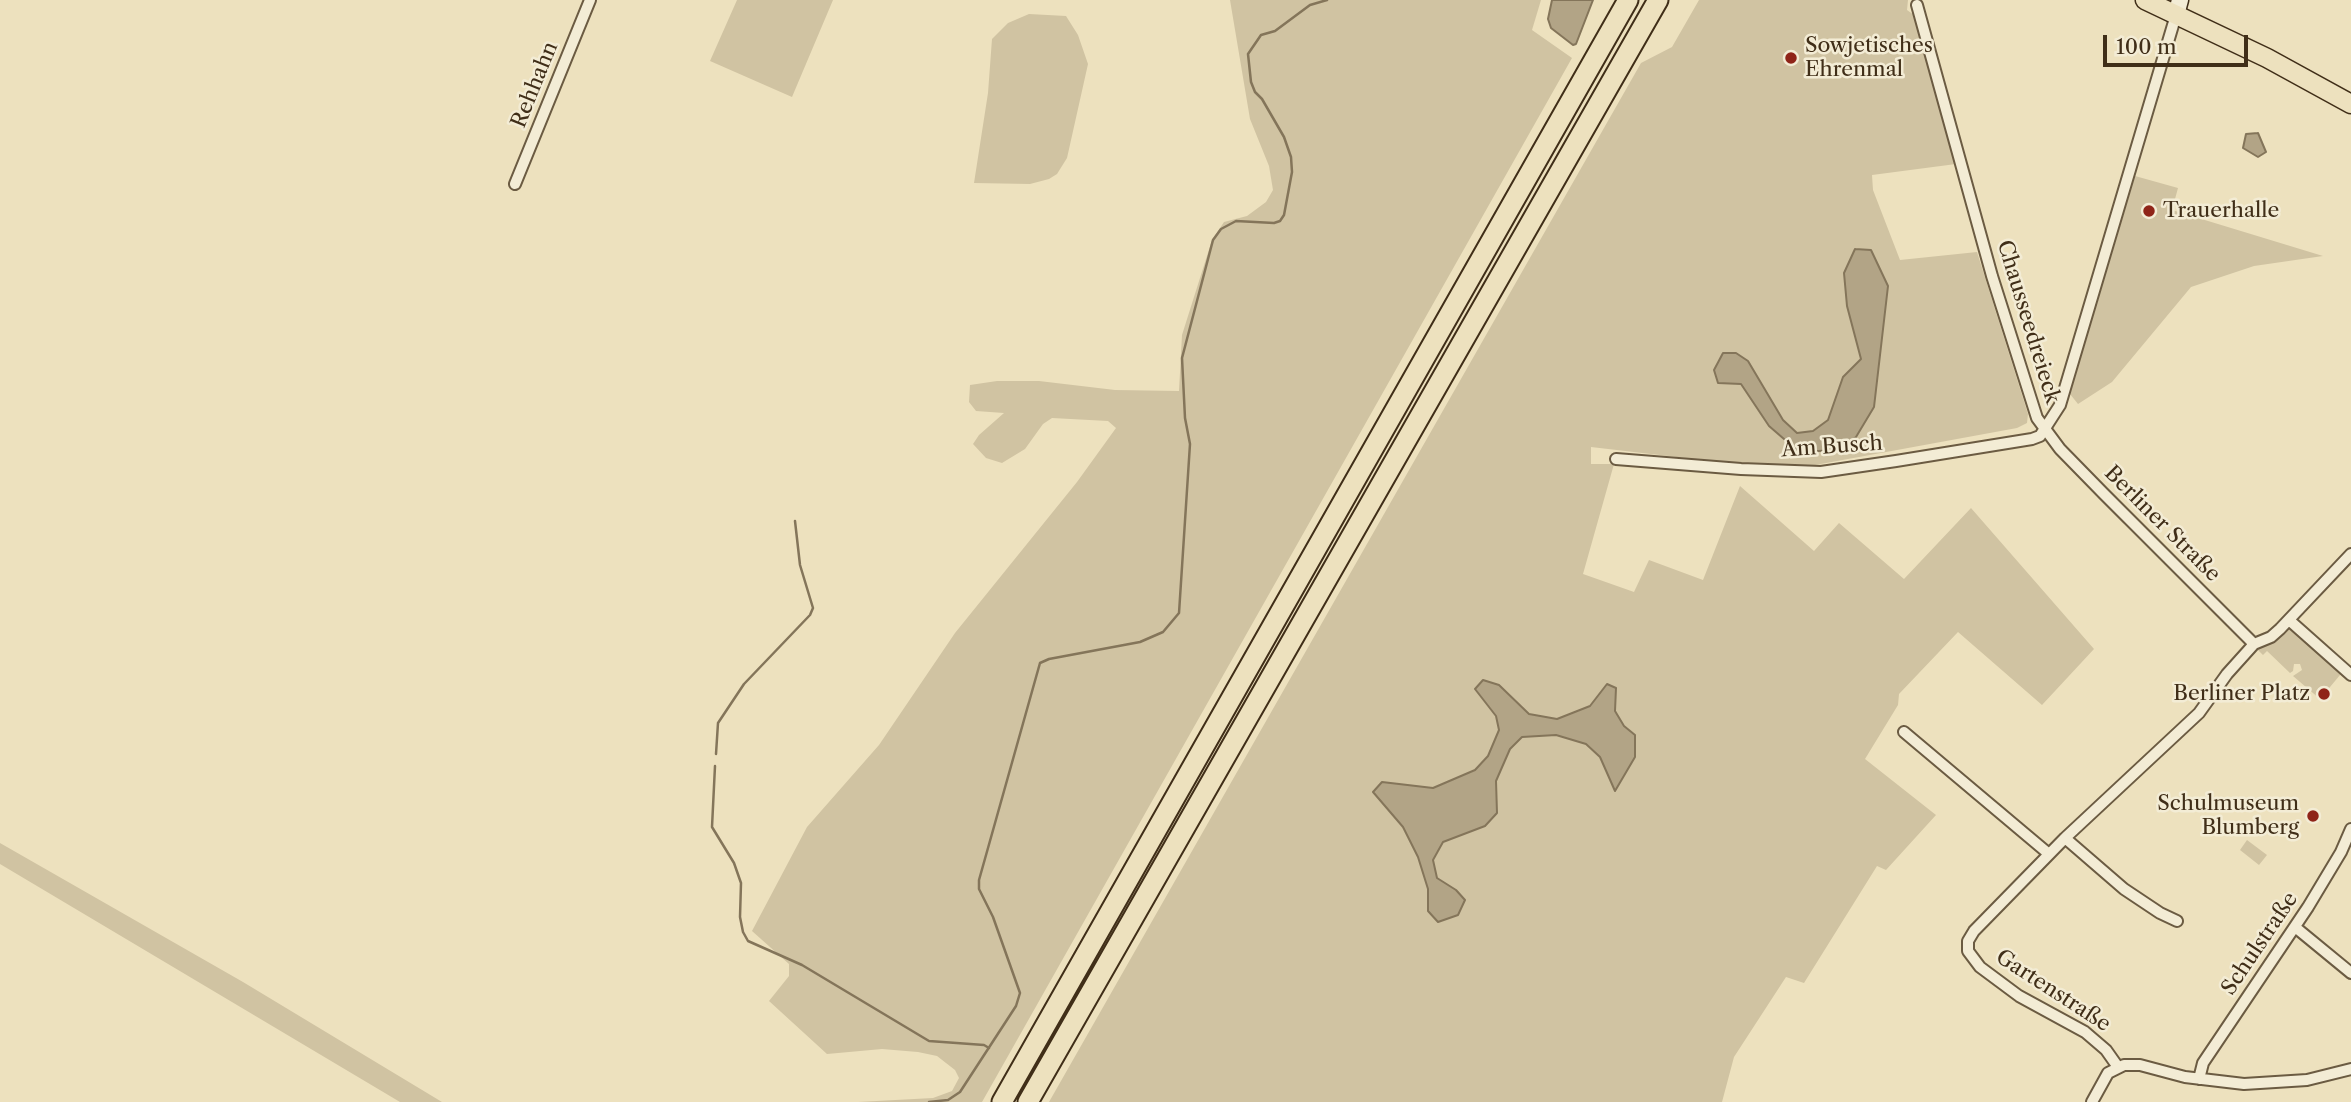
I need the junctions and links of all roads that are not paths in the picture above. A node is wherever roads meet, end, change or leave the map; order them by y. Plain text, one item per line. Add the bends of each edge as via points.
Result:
1 (590, 0) edge
2 (1613, 0) edge
3 (1628, 0) edge
4 (1658, 0) edge
5 (2145, 0) edge
6 (1917, 5) dead end
7 (2178, 7) edge
8 (1606, 39) junction
9 (2351, 104) edge
10 (515, 184) dead end
11 (2045, 430) junction
12 (1616, 459) dead end
13 (2351, 554) edge
14 (2289, 620) junction
15 (2254, 644) junction
16 (2351, 675) edge
17 (1904, 732) dead end
18 (2351, 829) edge
19 (2065, 838) junction
20 (2049, 854) junction
21 (2177, 921) dead end
22 (2295, 927) junction
23 (2351, 973) edge
24 (2118, 1067) junction
25 (2351, 1069) edge
26 (2199, 1079) junction
27 (1002, 1102) edge
28 (1028, 1102) edge
29 (2092, 1102) edge

1 - 10 street, Rehhahn
2 - 8 highway
3 - 8 highway
4 - 28 highway
5 - 7 main road
6 - 11 street, Chausseedreieck via 2004,317
7 - 9 main road
7 - 11 street, Chausseedreieck via 2060,405
8 - 27 highway
11 - 12 street, Am Busch via 2032,439 1821,472
11 - 15 street, Berliner Straße
13 - 14 street, Gartenstraße
14 - 15 street, Gartenstraße via 2271,637
14 - 16 street
15 - 19 street, Gartenstraße via 2199,713
17 - 20 street
18 - 22 street, Schulstraße via 2342,852
19 - 20 street, Gartenstraße
19 - 21 street via 2124,888
20 - 24 street, Gartenstraße via 1974,931 1968,951 2005,987 2095,1040
22 - 23 street
22 - 26 street, Schulstraße via 2203,1063
24 - 26 street via 2140,1065
24 - 29 street via 2103,1080
25 - 26 street via 2292,1082 2244,1084

